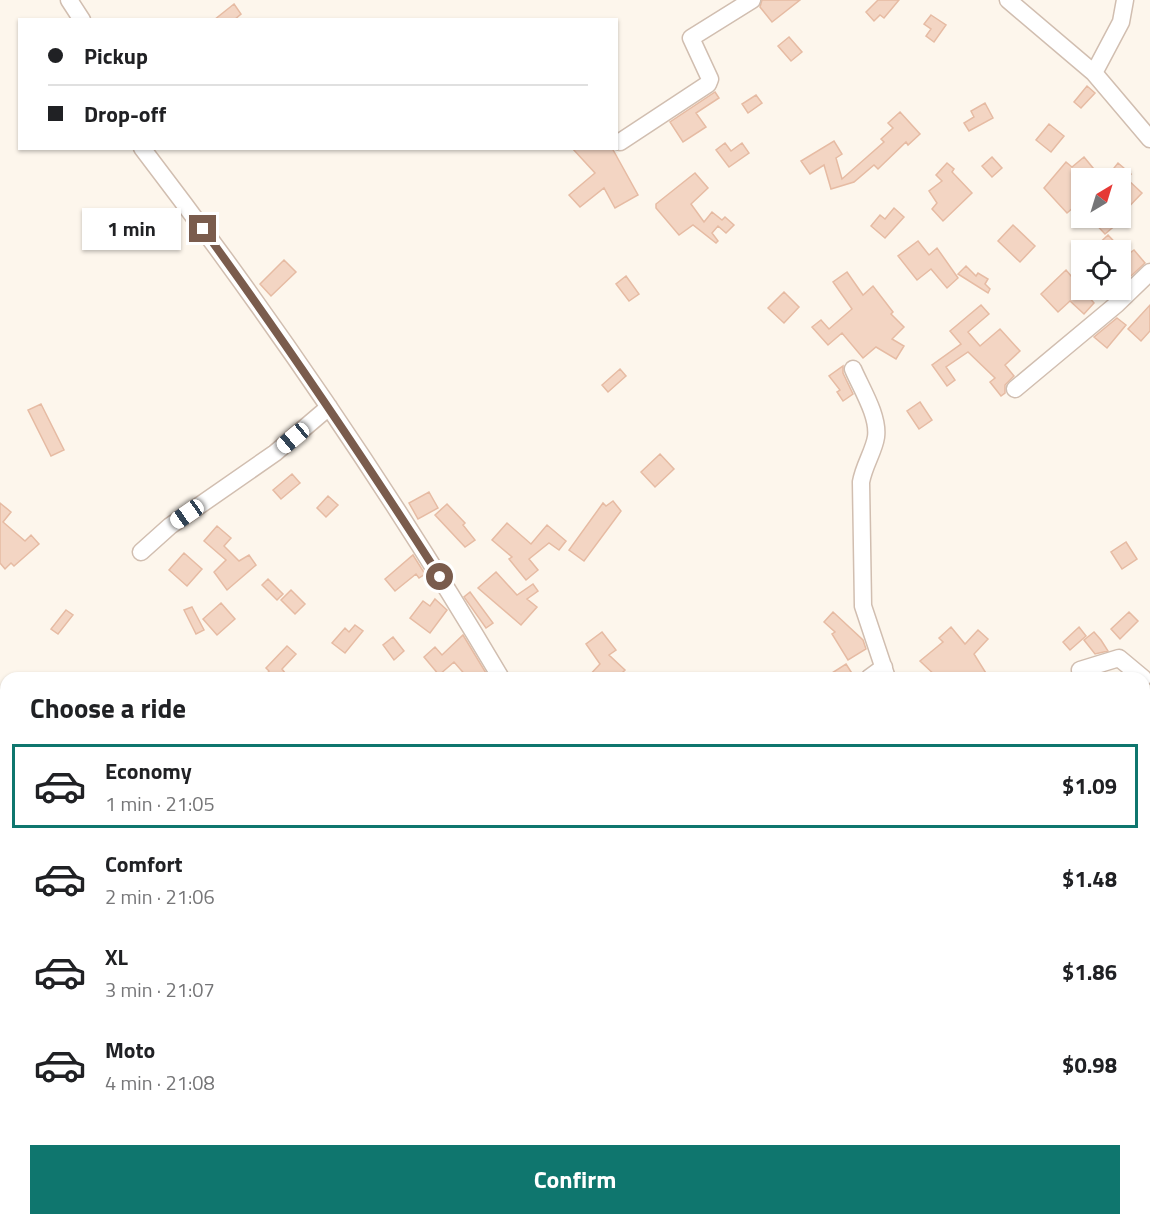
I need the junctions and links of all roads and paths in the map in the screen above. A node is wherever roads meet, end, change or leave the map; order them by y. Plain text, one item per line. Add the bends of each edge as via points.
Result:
1 (69, 0) edge
2 (752, 0) edge
3 (1008, 0) edge
4 (1125, 0) edge
5 (81, 18) edge
6 (1094, 73) junction
7 (1150, 139) edge
8 (620, 142) dead end
9 (143, 150) edge
10 (1150, 273) edge
11 (853, 369) dead end
12 (1015, 389) dead end
13 (329, 407) junction
14 (141, 552) dead end
15 (1080, 670) dead end
16 (497, 672) edge
17 (886, 672) edge
18 (1136, 672) edge

1 - 5 street
2 - 8 street via 691,38 710,79 708,84
3 - 6 street
4 - 6 street via 1121,22
6 - 7 street
9 - 13 street
10 - 12 street
11 - 17 street via 877,435 861,482 863,606
13 - 14 street via 275,453 170,526
13 - 16 street
15 - 18 street via 1119,658

